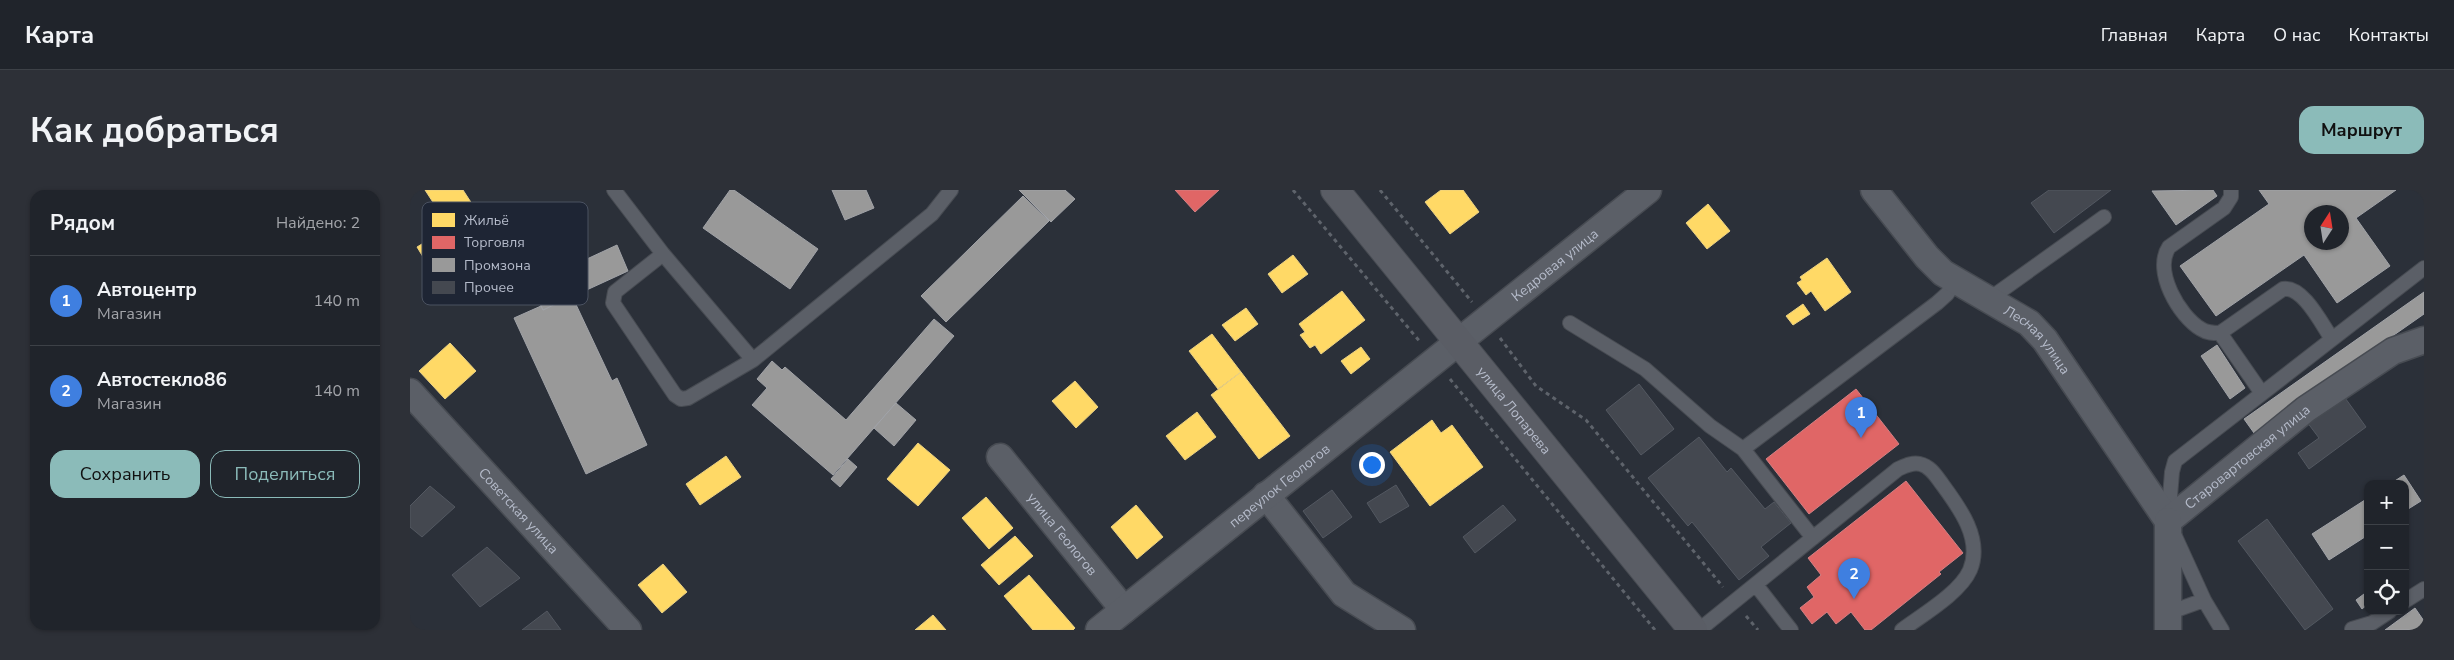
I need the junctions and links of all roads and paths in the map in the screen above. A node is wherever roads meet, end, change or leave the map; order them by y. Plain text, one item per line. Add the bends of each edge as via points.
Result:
1 (614, 190) edge
2 (951, 190) edge
3 (1293, 190) edge
4 (1335, 190) edge
5 (1380, 190) edge
6 (1648, 190) edge
7 (1874, 190) edge
8 (2231, 190) edge
9 (2104, 217) dead end
10 (663, 254) junction
11 (2424, 268) edge
12 (1956, 281) junction
13 (1988, 300) junction
14 (1486, 319) junction
15 (1570, 323) dead end
16 (2220, 333) junction
17 (2332, 339) junction
18 (1459, 340) junction
19 (2424, 340) edge
20 (1434, 359) junction
21 (753, 360) junction
22 (410, 392) edge
23 (2261, 392) junction
24 (1744, 448) junction
25 (1000, 457) dead end
26 (1266, 495) junction
27 (2168, 521) junction
28 (1813, 538) junction
29 (1756, 585) junction
30 (2424, 589) edge
31 (2409, 598) edge
32 (2204, 600) junction
33 (1734, 602) junction
34 (1124, 610) junction
35 (2384, 615) edge
36 (2168, 622) edge
37 (1101, 629) edge
38 (628, 630) edge
39 (1402, 630) edge
40 (1655, 630) edge
41 (1693, 630) edge
42 (1699, 630) edge
43 (1758, 630) edge
44 (1791, 630) edge
45 (1902, 630) edge
46 (2222, 630) edge
47 (2345, 630) edge
48 (2352, 630) edge

1 - 10 lane
2 - 21 lane via 932,214
3 - 20 path
4 - 18 main road, улица Лопарева
5 - 14 path
6 - 14 street, Кедровая улица
7 - 12 street, Лесная улица via 1927,257
8 - 16 lane via 2228,204 2169,247 2164,260 2165,275 2175,300 2199,328
9 - 13 lane
10 - 21 lane
10 - 21 lane via 612,297 675,395 681,399 688,398
11 - 17 lane
12 - 13 street, Лесная улица
12 - 24 lane via 1937,303
13 - 27 street, Лесная улица via 2029,323 2045,340
14 - 18 street, Кедровая улица
14 - 33 path via 1536,386 1586,420
15 - 24 lane via 1645,369 1710,426
16 - 17 lane via 2289,288 2301,295
16 - 23 lane
17 - 23 lane
18 - 20 street, переулок Геологов
18 - 41 main road, улица Лопарева
19 - 27 street, Старовартовская улица via 2393,350 2306,409
20 - 26 street, переулок Геологов
20 - 40 path
22 - 38 street, Советская улица
23 - 27 lane via 2175,461
24 - 28 lane
25 - 34 street, улица Геологов
26 - 34 street, переулок Геологов
26 - 39 street via 1344,594
27 - 32 lane
27 - 36 street
28 - 29 lane
28 - 45 lane via 1898,469 1910,464 1929,468 1962,510 1974,555 1962,582
29 - 33 lane
29 - 44 lane
30 - 31 lane
32 - 36 lane
32 - 46 lane
33 - 42 lane
33 - 43 path
34 - 37 street, переулок Геологов
35 - 48 lane
47 - 48 lane

